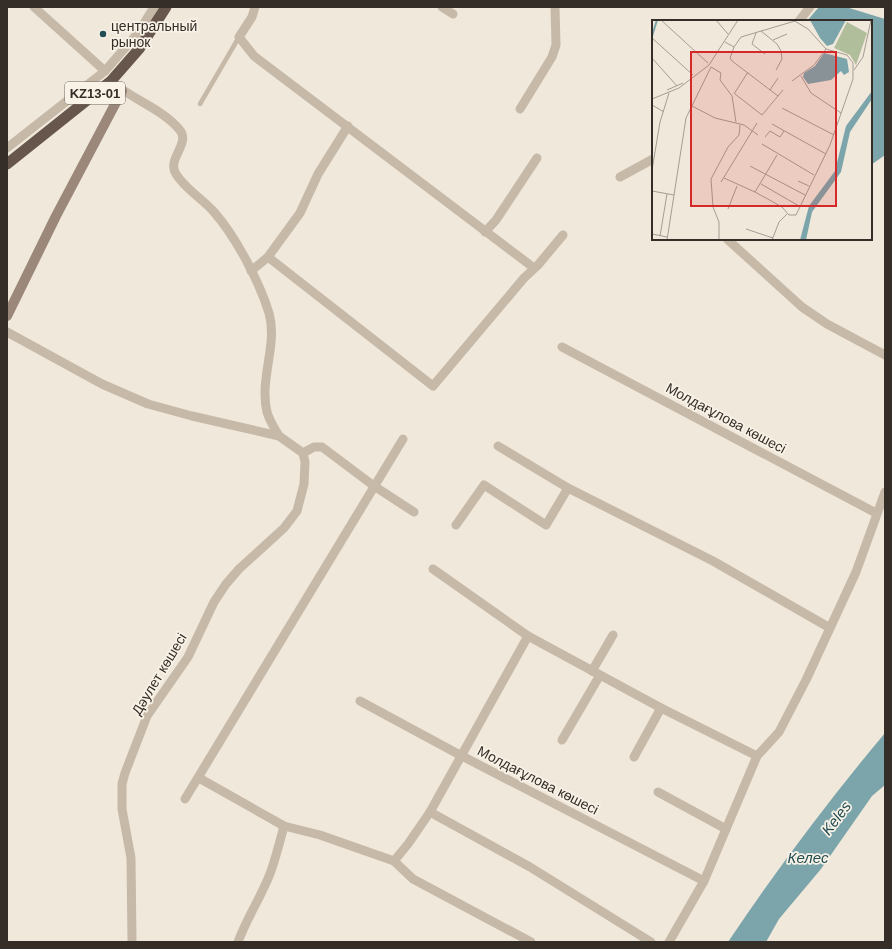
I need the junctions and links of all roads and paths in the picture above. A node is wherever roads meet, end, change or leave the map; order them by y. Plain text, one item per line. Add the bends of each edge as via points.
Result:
1 (34, 7) edge
2 (154, 7) edge
3 (166, 7) edge
4 (255, 7) edge
5 (442, 7) edge
6 (555, 7) edge
7 (810, 7) edge
8 (453, 14) dead end
9 (800, 20) edge
10 (239, 37) junction
11 (105, 71) junction
12 (111, 81) junction
13 (122, 91) junction
14 (200, 104) dead end
15 (520, 109) dead end
16 (348, 126) junction
17 (8, 145) edge
18 (537, 158) dead end
19 (652, 160) edge
20 (7, 164) edge
21 (620, 177) dead end
22 (485, 232) junction
23 (563, 235) dead end
24 (728, 240) edge
25 (268, 257) junction
26 (534, 268) junction
27 (251, 271) junction
28 (7, 316) edge
29 (7, 332) edge
30 (562, 347) dead end
31 (885, 355) edge
32 (279, 436) junction
33 (403, 439) dead end
34 (498, 446) dead end
35 (303, 453) junction
36 (374, 486) junction
37 (568, 488) junction
38 (885, 492) edge
39 (414, 512) dead end
40 (876, 513) junction
41 (456, 525) dead end
42 (433, 569) dead end
43 (830, 628) junction
44 (613, 635) dead end
45 (528, 636) junction
46 (596, 673) junction
47 (360, 701) dead end
48 (661, 708) junction
49 (562, 740) dead end
50 (460, 755) junction
51 (757, 756) junction
52 (634, 757) dead end
53 (198, 778) junction
54 (658, 792) dead end
55 (185, 799) dead end
56 (430, 812) junction
57 (284, 826) junction
58 (726, 829) junction
59 (394, 861) junction
60 (704, 881) junction
61 (132, 942) edge
62 (238, 942) edge
63 (532, 942) edge
64 (650, 942) edge
65 (669, 942) edge

1 - 11 street
2 - 11 street via 138,33
3 - 12 highway, KZ13-01 via 139,49
4 - 10 street via 252,17
5 - 8 street
6 - 15 street via 556,45 552,57
7 - 9 street
10 - 14 lane
10 - 16 street via 254,56
11 - 17 street
12 - 13 street
12 - 20 highway, KZ13-01
13 - 27 street via 148,106 181,131 183,140 173,164 176,175 229,229
13 - 28 main road
16 - 22 street
16 - 25 street via 318,174 300,213
18 - 22 street via 496,220
19 - 21 street
22 - 26 street
23 - 26 street
24 - 31 street via 802,307 827,324
25 - 26 street via 433,386
25 - 27 street
27 - 32 street via 269,313 272,333 265,392 266,405
29 - 32 street via 102,384 148,404
30 - 40 street, Молдағұлова көшесі
32 - 35 street
33 - 36 street
34 - 37 street
35 - 36 street via 314,447 322,447
35 - 61 street, Дәулет көшесі via 304,484 297,511 284,528 239,569 214,602 188,657 147,716 124,773 122,809 131,858
36 - 39 street
36 - 53 street via 256,686
37 - 41 street via 546,525 484,485
37 - 43 street via 713,561
38 - 40 street
40 - 43 street via 856,572
42 - 45 street
43 - 51 street via 779,732
44 - 46 street
45 - 46 street
45 - 50 street
46 - 48 street
46 - 49 street
47 - 50 street, Молдағұлова көшесі
48 - 51 street
48 - 52 street
50 - 56 street
50 - 60 street, Молдағұлова көшесі
51 - 58 street
53 - 55 street
53 - 57 street
54 - 58 street
56 - 59 street
56 - 64 street via 530,867
57 - 59 street via 320,835
57 - 62 street via 271,871
58 - 60 street
59 - 63 street via 413,879
60 - 65 street

